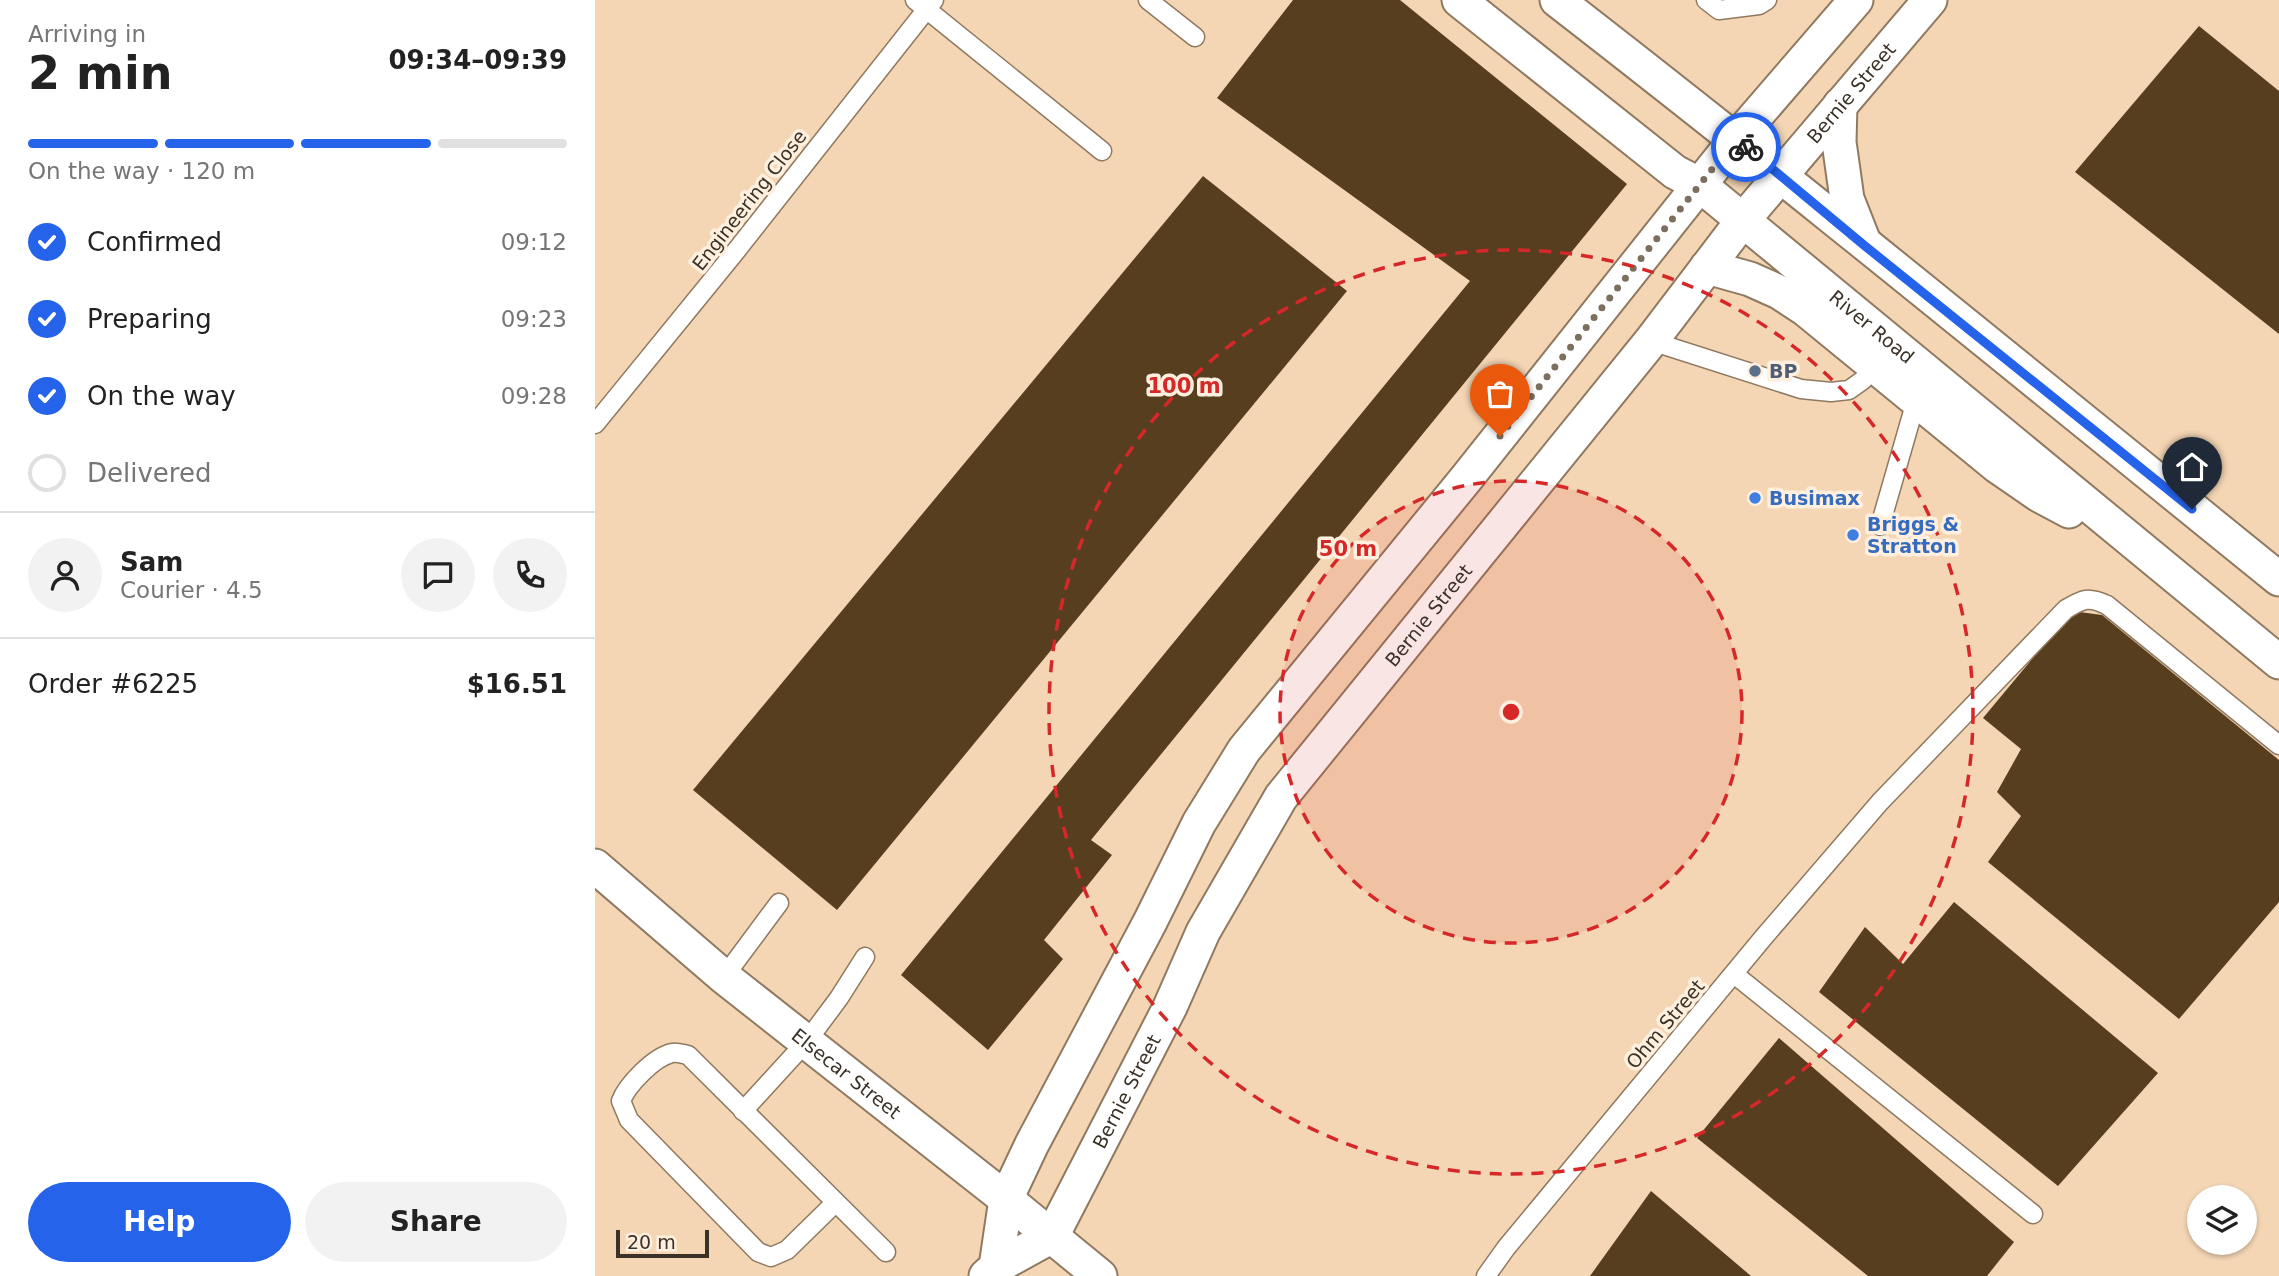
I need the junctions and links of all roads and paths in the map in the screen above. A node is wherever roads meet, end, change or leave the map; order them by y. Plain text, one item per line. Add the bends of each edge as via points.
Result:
1 (1148, 0) edge
2 (1459, 0) edge
3 (1557, 0) edge
4 (1706, 0) edge
5 (1767, 0) edge
6 (1856, 0) edge
7 (1930, 0) edge
8 (925, 3) edge
9 (1195, 37) dead end
10 (1840, 105) junction
11 (1736, 139) junction
12 (1103, 151) dead end
13 (1781, 176) junction
14 (1700, 185) junction
15 (1743, 220) junction
16 (1865, 246) junction
17 (1707, 267) junction
18 (1651, 341) junction
19 (1874, 365) junction
20 (1916, 401) junction
21 (595, 424) edge
22 (1880, 526) dead end
23 (2122, 535) junction
24 (2279, 579) edge
25 (2279, 662) edge
26 (2279, 745) edge
27 (595, 866) edge
28 (779, 903) dead end
29 (865, 957) dead end
30 (1734, 974) junction
31 (724, 976) junction
32 (807, 1041) junction
33 (743, 1111) junction
34 (1006, 1199) junction
35 (835, 1203) junction
36 (2033, 1214) dead end
37 (1052, 1236) junction
38 (885, 1252) dead end
39 (991, 1271) edge
40 (1100, 1276) edge
41 (1486, 1276) edge

1 - 9 lane
2 - 14 street, River Road via 1675,173
3 - 11 street
4 - 5 lane via 1719,10
6 - 11 street
7 - 10 street, Bernie Street
8 - 12 lane
8 - 21 lane, Engineering Close via 736,251
10 - 13 street, Bernie Street
10 - 16 street via 1839,142 1847,199
11 - 13 street
11 - 14 street
13 - 15 street, Bernie Street
13 - 16 street
14 - 15 street, River Road
14 - 34 street via 1244,750 1199,823
15 - 17 street, Bernie Street
15 - 23 street, River Road
16 - 24 street
17 - 18 street, Bernie Street
17 - 19 street via 1751,278 1779,292
18 - 19 lane via 1801,389 1849,390 1864,380
18 - 37 street, Bernie Street via 1272,810 1203,932 1170,1007
19 - 20 street
20 - 22 lane
20 - 23 street via 2039,495
23 - 25 street, River Road
26 - 30 lane, Ohm Street via 2106,605 2080,600 2066,609 1880,802
27 - 31 street, Elsecar Street
28 - 31 lane
29 - 32 lane
30 - 36 lane
30 - 41 lane, Ohm Street
31 - 32 street, Elsecar Street
32 - 33 lane
32 - 34 street, Elsecar Street
33 - 35 lane
33 - 35 lane via 688,1055 674,1052 660,1058 626,1088 621,1101 629,1120 758,1252 771,1257 787,1250
34 - 37 street, Elsecar Street
34 - 39 street
35 - 38 lane
37 - 39 street
37 - 40 street, Elsecar Street

